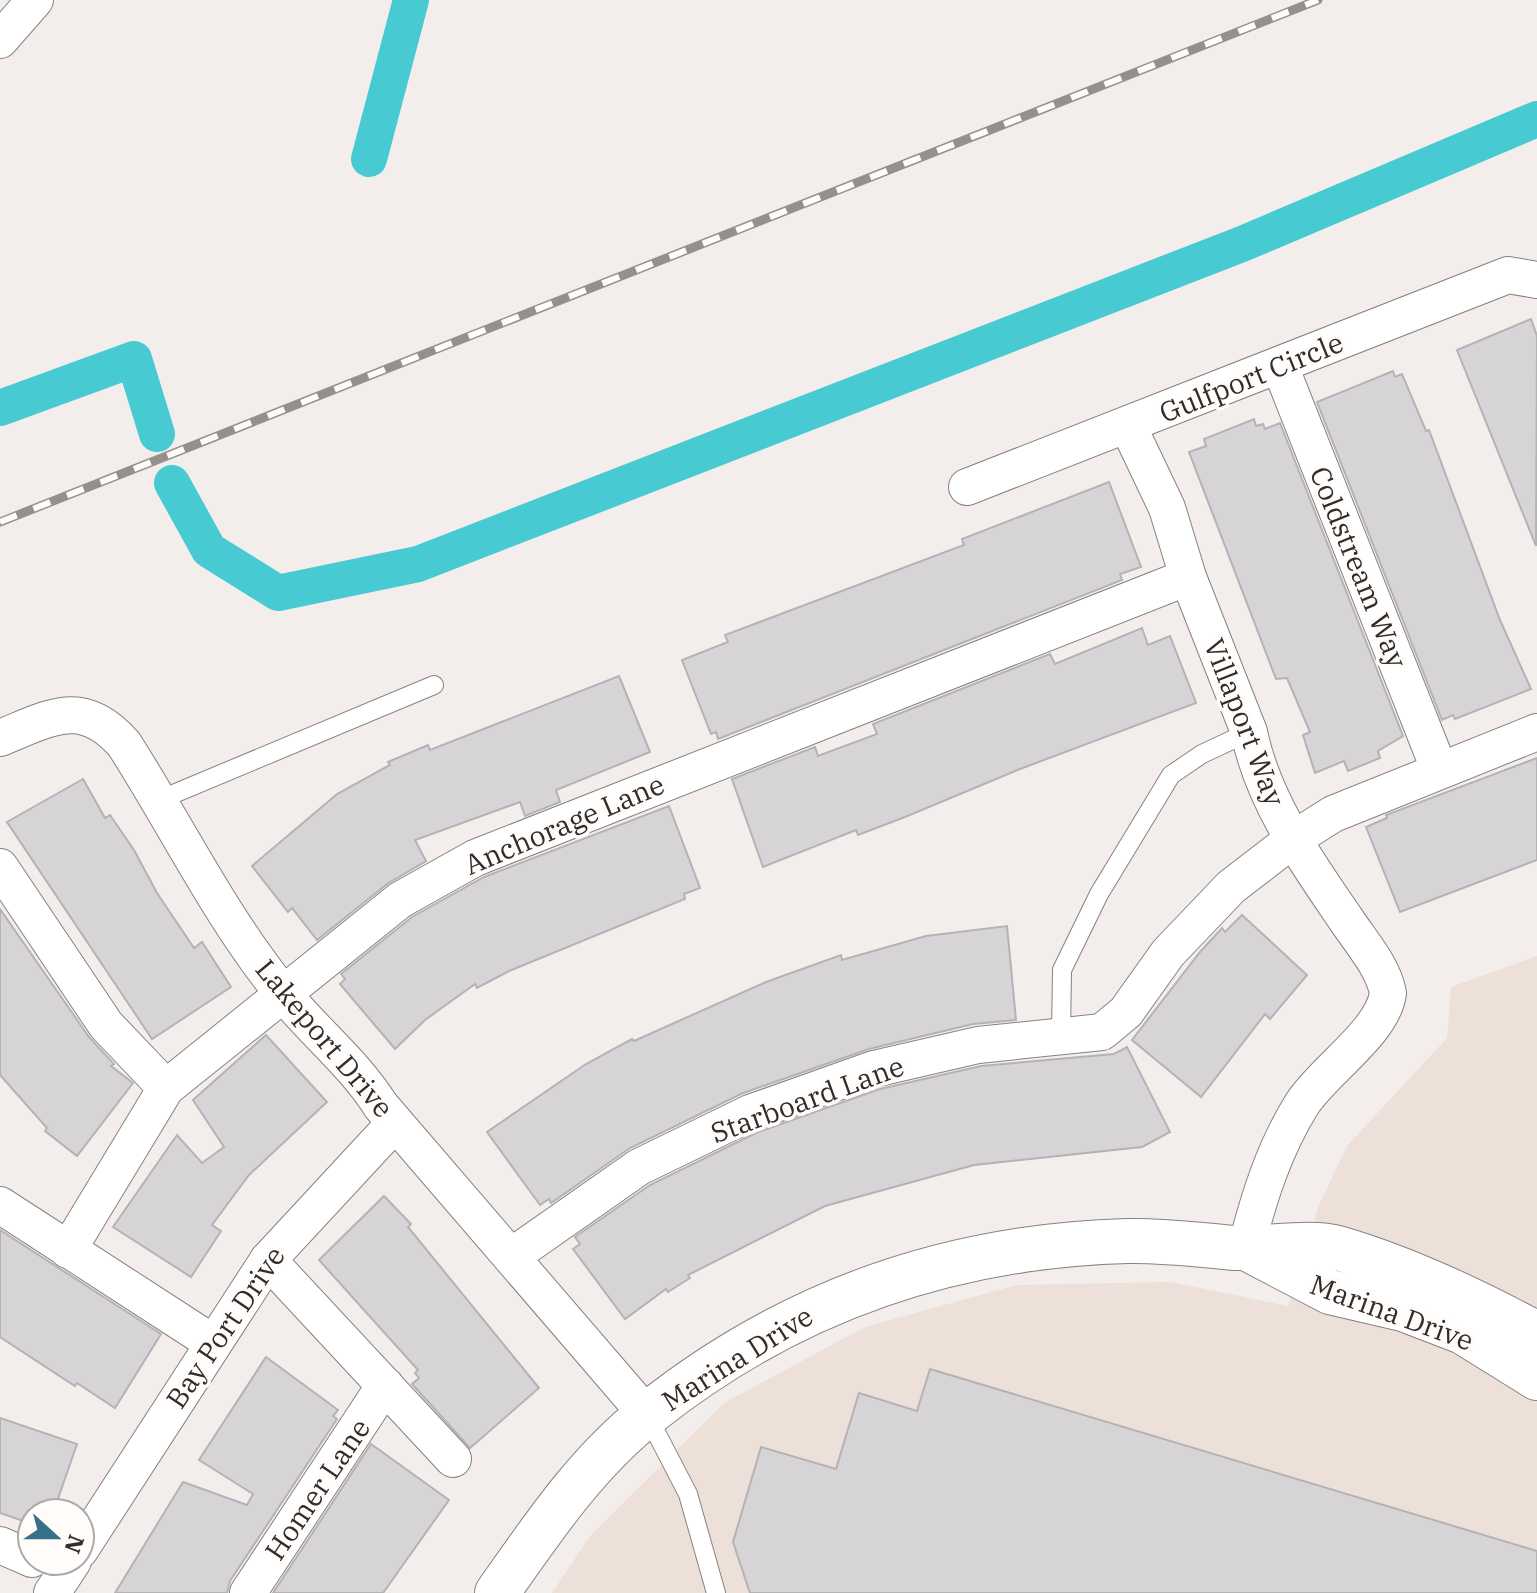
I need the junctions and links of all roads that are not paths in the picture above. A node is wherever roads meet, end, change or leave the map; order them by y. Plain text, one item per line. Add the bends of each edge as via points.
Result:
1 (35, 0) edge
2 (0, 40) edge
3 (1537, 280) edge
4 (1280, 366) junction
5 (1128, 426) junction
6 (967, 487) dead end
7 (1188, 577) junction
8 (434, 685) dead end
9 (1249, 732) junction
10 (1537, 732) edge
11 (0, 738) edge
12 (1439, 769) junction
13 (159, 800) junction
14 (1292, 840) junction
15 (0, 867) edge
16 (282, 992) junction
17 (1061, 1036) junction
18 (166, 1088) junction
19 (395, 1123) junction
20 (0, 1205) edge
21 (1246, 1248) junction
22 (68, 1250) junction
23 (512, 1256) junction
24 (268, 1260) junction
25 (1537, 1334) edge
26 (213, 1343) junction
27 (1537, 1378) edge
28 (385, 1385) junction
29 (647, 1415) junction
30 (453, 1459) dead end
31 (96, 1509) edge
32 (248, 1593) edge
33 (497, 1593) edge
34 (716, 1593) edge

1 - 2 street
3 - 4 street, Gulfport Circle via 1508,275
4 - 5 street, Gulfport Circle
4 - 12 street, Coldstream Way
5 - 6 street, Gulfport Circle
5 - 7 street, Villaport Way via 1167,508
7 - 9 street, Villaport Way
7 - 16 street, Anchorage Lane via 475,858 400,900
8 - 13 lane
9 - 14 street, Villaport Way
9 - 17 lane via 1171,775 1099,894 1062,970
10 - 12 street
11 - 13 street, Lakeport Drive via 60,714 93,719 111,728
12 - 14 street via 1333,814
13 - 16 street, Lakeport Drive
14 - 17 street, Starboard Lane via 1231,887 1168,953 1126,1012 1102,1032
14 - 21 street, Villaport Way via 1374,961 1386,983 1387,1002 1376,1022 1303,1103 1272,1160
15 - 18 street via 106,1025
16 - 18 street, Anchorage Lane
16 - 19 street, Lakeport Drive via 362,1076
17 - 23 street, Starboard Lane via 978,1045 874,1069 750,1113 639,1167
18 - 22 street, Anchorage Lane
19 - 23 street, Lakeport Drive
19 - 24 street, Bay Port Drive
20 - 22 street
21 - 25 street, Marina Drive via 1334,1246 1478,1302
21 - 27 street, Marina Drive via 1330,1292 1403,1309 1463,1332
21 - 29 street, Marina Drive via 1129,1241 1014,1249 921,1269 825,1304 735,1353
22 - 26 street
23 - 29 street, Lakeport Drive
24 - 26 street, Bay Port Drive
24 - 28 street, Homer Lane
26 - 31 street, Bay Port Drive
28 - 30 street, Homer Lane
28 - 32 street, Homer Lane
29 - 33 street, Marina Drive via 568,1493
29 - 34 lane via 688,1494

